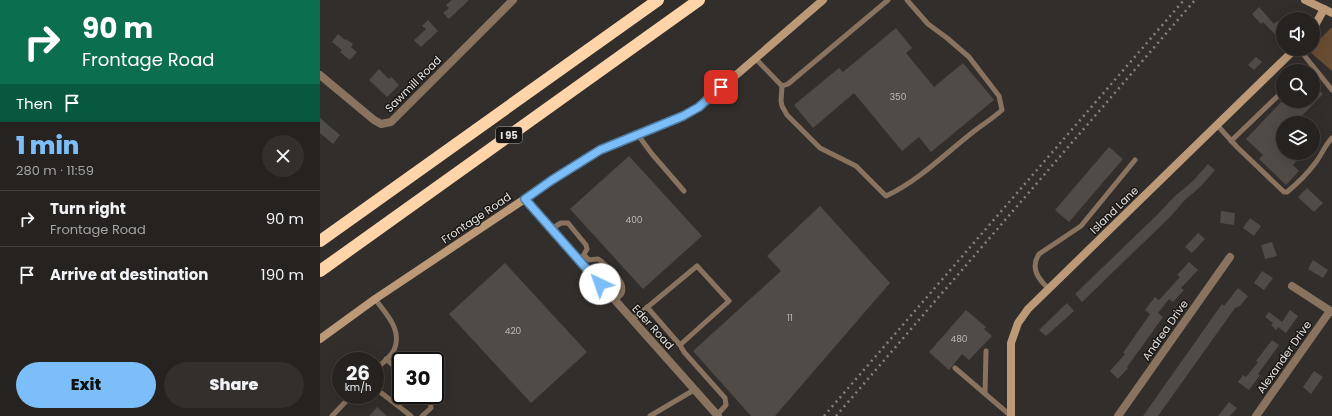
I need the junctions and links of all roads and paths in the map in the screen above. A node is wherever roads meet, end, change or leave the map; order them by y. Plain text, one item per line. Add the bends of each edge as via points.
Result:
1 (513, 0) edge
2 (658, 0) edge
3 (698, 0) edge
4 (823, 0) edge
5 (888, 0) edge
6 (907, 0) edge
7 (1305, 0) edge
8 (1324, 9) junction
9 (1332, 13) edge
10 (1320, 16) edge
11 (1288, 56) edge
12 (1305, 56) edge
13 (755, 58) junction
14 (320, 75) edge
15 (782, 86) junction
16 (1332, 90) edge
17 (1276, 98) edge
18 (1217, 125) junction
19 (638, 135) junction
20 (1332, 138) edge
21 (1231, 141) junction
22 (1135, 160) dead end
23 (684, 191) dead end
24 (525, 199) junction
25 (552, 229) junction
26 (320, 241) edge
27 (1230, 257) dead end
28 (582, 258) junction
29 (320, 271) edge
30 (1292, 286) dead end
31 (1048, 289) junction
32 (375, 300) junction
33 (615, 300) junction
34 (647, 307) junction
35 (1331, 312) edge
36 (632, 320) junction
37 (320, 338) edge
38 (680, 345) junction
39 (986, 351) dead end
40 (386, 359) joint
41 (392, 364) edge
42 (955, 368) dead end
43 (694, 390) junction
44 (985, 393) junction
45 (384, 395) edge
46 (343, 404) edge
47 (431, 404) edge
48 (717, 415) edge
49 (332, 416) edge
50 (411, 416) edge
51 (422, 416) edge
52 (650, 416) edge
53 (1011, 416) edge
54 (1118, 416) edge
55 (1256, 416) edge

1 - 14 street, Sawmill Road via 391,122 381,124 374,120
2 - 26 highway, I 95
3 - 29 highway, I 95
4 - 13 street, Frontage Road
5 - 15 lane via 788,84
6 - 15 lane via 928,24 969,57 999,96 1002,110 898,191 886,196 856,166 820,148 787,116 781,101
7 - 8 street
8 - 9 street
8 - 10 street
11 - 18 street, Island Lane
12 - 16 lane
13 - 15 lane
13 - 19 street, Frontage Road via 699,107
17 - 21 lane
18 - 21 lane
18 - 31 street, Island Lane
19 - 23 lane
19 - 24 street, Frontage Road via 600,150
20 - 21 lane via 1317,161 1287,192 1284,192
22 - 31 lane via 1081,226 1039,254 1035,265 1036,276
24 - 25 street, Eder Road
24 - 32 street, Frontage Road
25 - 28 street, Eder Road
25 - 28 lane via 561,223 568,223 586,245 587,249
27 - 54 street, Andrea Drive
28 - 33 street, Eder Road
28 - 33 lane via 598,259 621,282 622,292
30 - 35 street
31 - 53 street, Island Lane via 1028,309 1012,337
32 - 37 street, Frontage Road
32 - 40 lane via 395,325 397,338 394,350
33 - 36 street, Eder Road
34 - 36 lane
34 - 38 lane
34 - 38 lane via 697,266 729,301
35 - 55 street, Alexander Drive
36 - 43 street, Eder Road
38 - 48 lane via 725,398 726,405
39 - 44 lane
40 - 41 lane
42 - 44 lane
43 - 48 street, Eder Road
43 - 52 lane
44 - 53 lane
45 - 50 lane
46 - 49 lane
47 - 51 lane via 431,408

